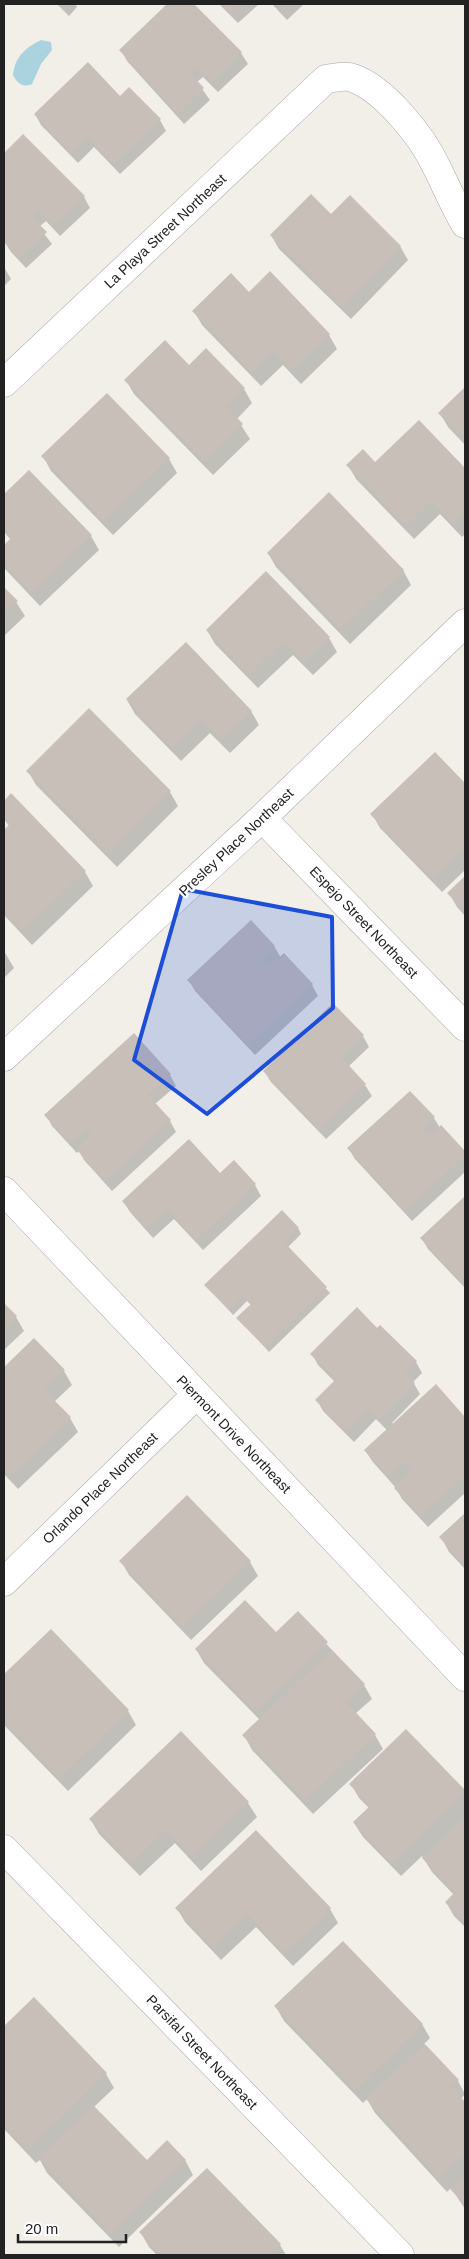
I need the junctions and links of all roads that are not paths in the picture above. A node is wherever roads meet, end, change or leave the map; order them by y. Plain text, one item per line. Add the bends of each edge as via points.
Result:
1 (465, 224) edge
2 (4, 383) edge
3 (465, 623) edge
4 (262, 818) junction
5 (465, 1027) edge
6 (4, 1057) edge
7 (4, 1191) edge
8 (196, 1395) junction
9 (4, 1582) edge
10 (465, 1677) edge
11 (4, 1849) edge
12 (400, 2255) edge

1 - 2 street, La Playa Street Northeast via 436,164 410,126 378,92 352,77 326,79
3 - 4 street, Presley Place Northeast
4 - 5 street, Espejo Street Northeast
4 - 6 street, Presley Place Northeast
7 - 8 street, Piermont Drive Northeast
8 - 9 street, Orlando Place Northeast
8 - 10 street, Piermont Drive Northeast
11 - 12 street, Parsifal Street Northeast

